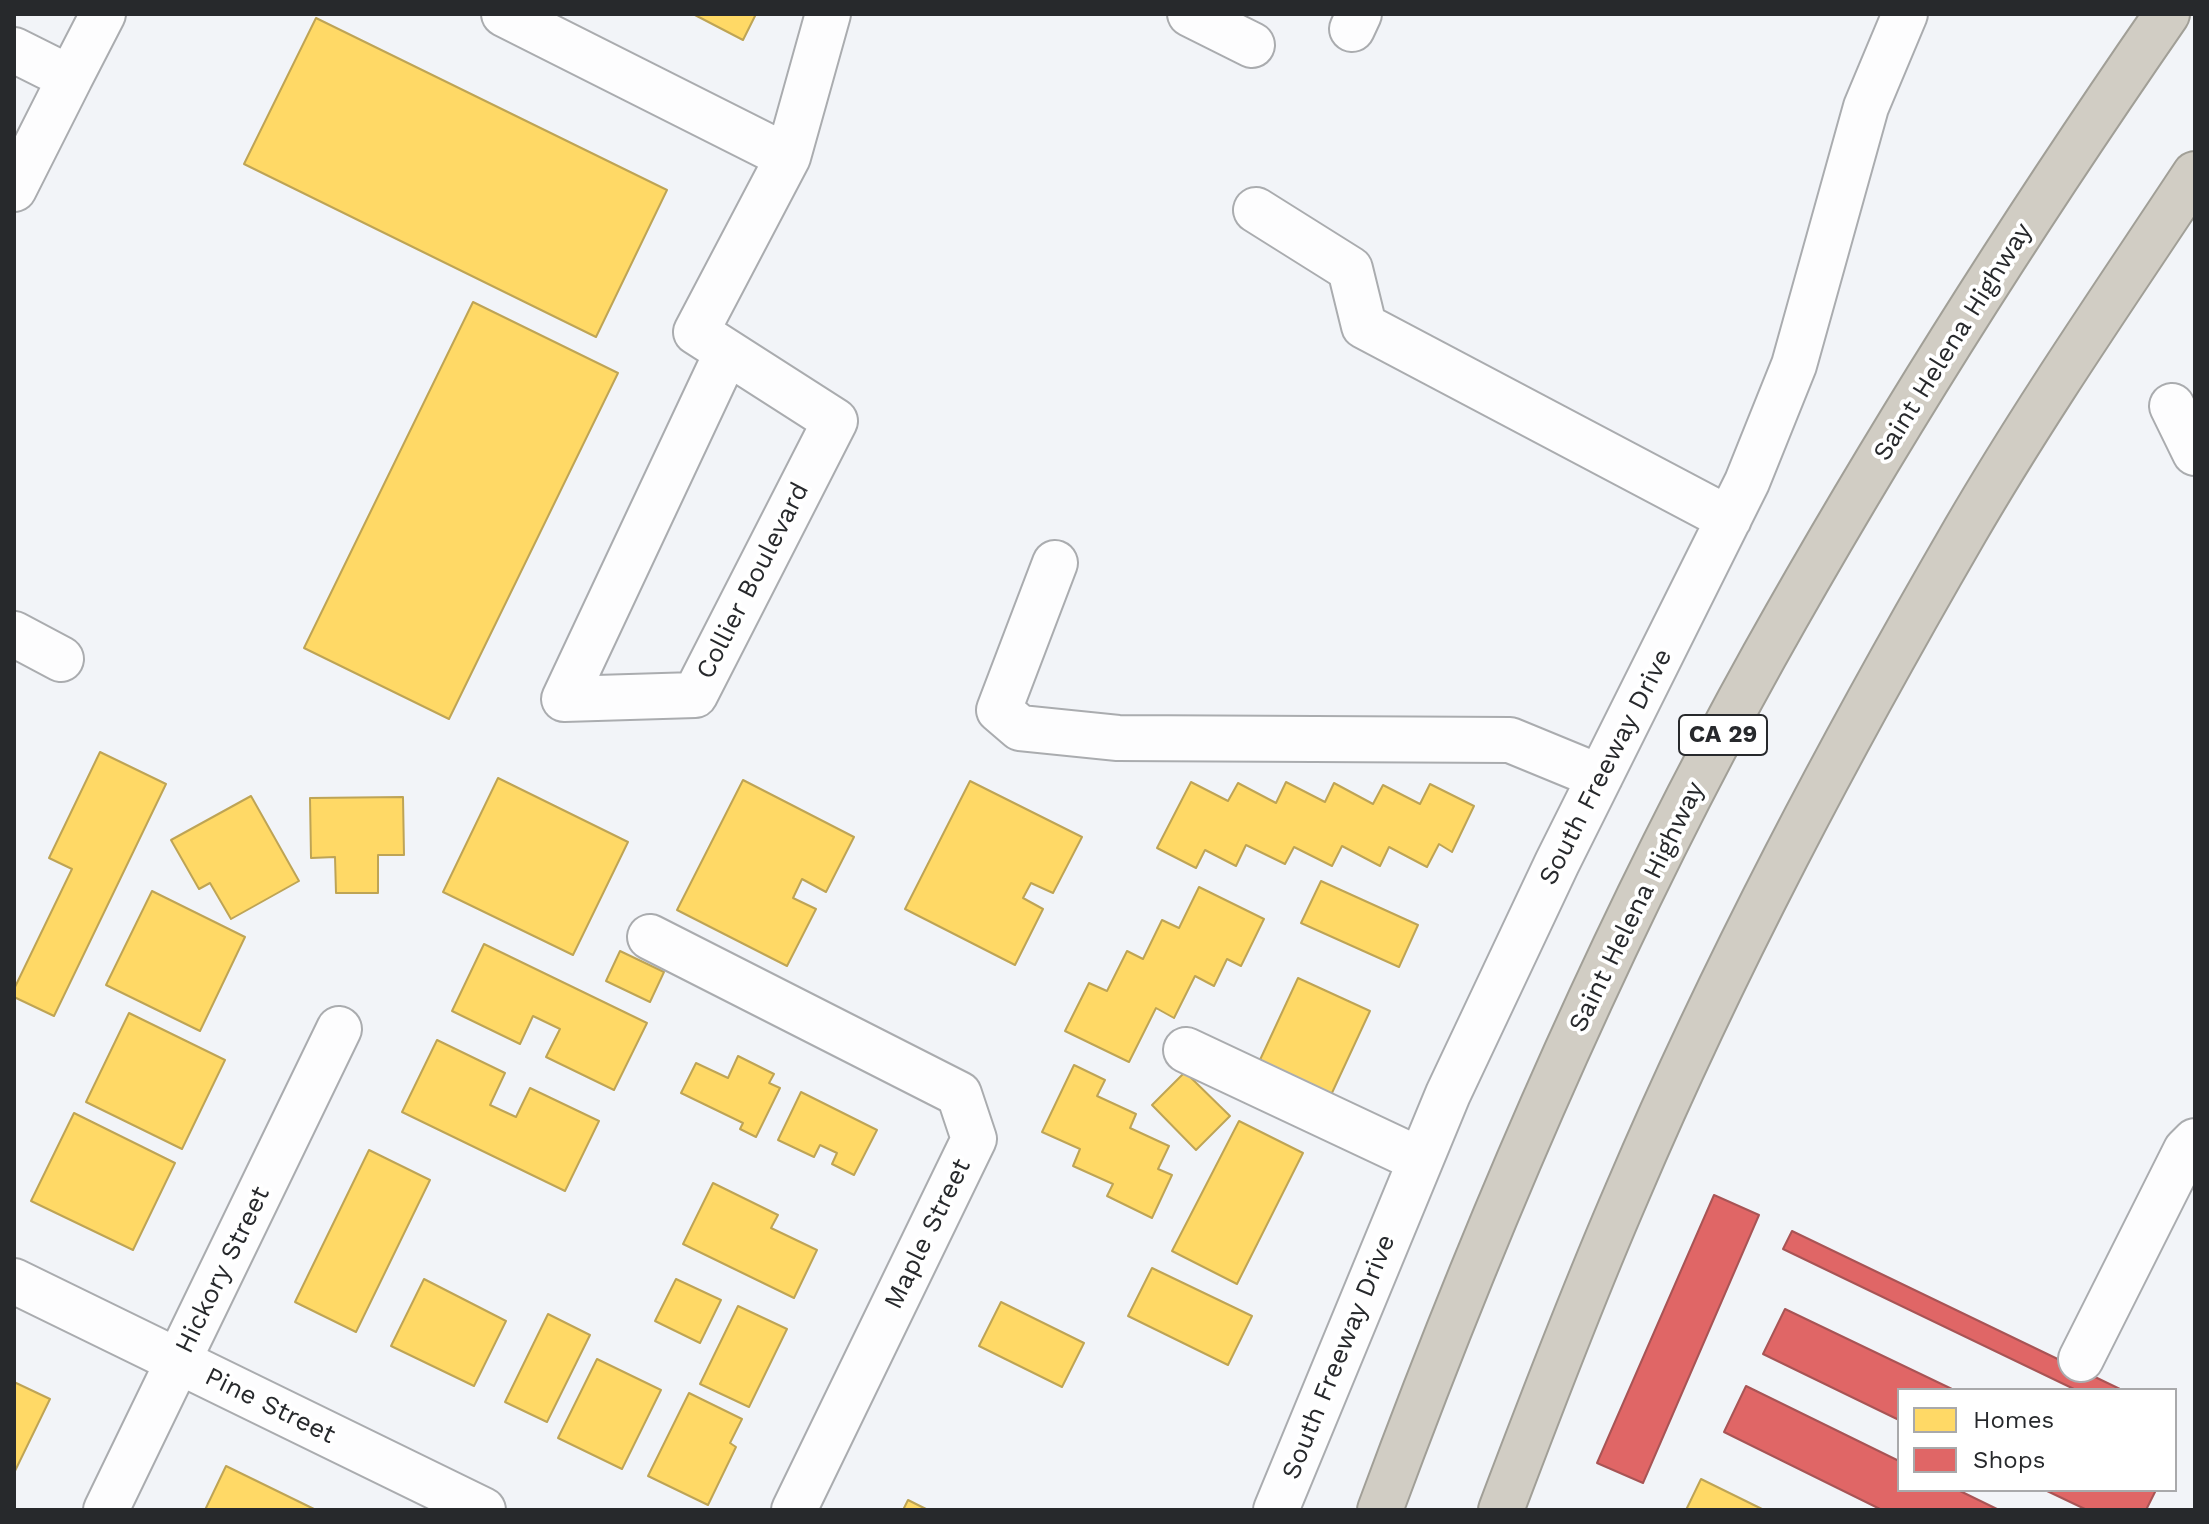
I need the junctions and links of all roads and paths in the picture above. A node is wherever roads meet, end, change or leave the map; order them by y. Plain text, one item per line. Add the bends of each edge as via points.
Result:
1 (103, 14) edge
2 (504, 14) edge
3 (828, 14) edge
4 (1190, 14) edge
5 (1905, 14) edge
6 (2167, 14) edge
7 (1252, 45) dead end
8 (14, 50) edge
9 (70, 78) junction
10 (788, 157) junction
11 (2195, 174) edge
12 (14, 189) edge
13 (1256, 210) dead end
14 (727, 352) junction
15 (2172, 406) dead end
16 (2195, 453) edge
17 (1729, 519) junction
18 (1055, 563) dead end
19 (14, 634) edge
20 (61, 659) dead end
21 (1600, 777) junction
22 (650, 937) dead end
23 (339, 1029) dead end
24 (1186, 1050) dead end
25 (2195, 1141) edge
26 (1420, 1160) junction
27 (14, 1281) edge
28 (2081, 1359) dead end
29 (178, 1361) junction
30 (106, 1510) edge
31 (483, 1510) edge
32 (794, 1510) edge
33 (1276, 1510) edge
34 (1380, 1510) edge
35 (1501, 1510) edge

1 - 9 street
2 - 10 street
3 - 10 street
4 - 7 street
5 - 17 street, South Freeway Drive via 1866,107 1794,365
6 - 34 highway, Saint Helena Highway / CA 29 via 1953,337 1763,659 1698,782 1594,992 1525,1147
8 - 9 street
9 - 12 street
10 - 14 street, Collier Boulevard via 696,332
11 - 35 highway via 1967,527 1788,853 1627,1191
13 - 17 street via 1350,269 1364,326
14 - 14 street, Collier Boulevard via 835,421 695,695 564,699
15 - 16 street
17 - 21 street, South Freeway Drive
18 - 21 street via 999,710 1020,728 1118,738 1510,740
19 - 20 street
21 - 26 street, South Freeway Drive
22 - 32 street, Maple Street via 959,1094 974,1139
23 - 29 street, Hickory Street
24 - 26 street
25 - 28 street
26 - 33 street, South Freeway Drive
27 - 29 street, Pine Street
29 - 30 street, Hickory Street
29 - 31 street, Pine Street

